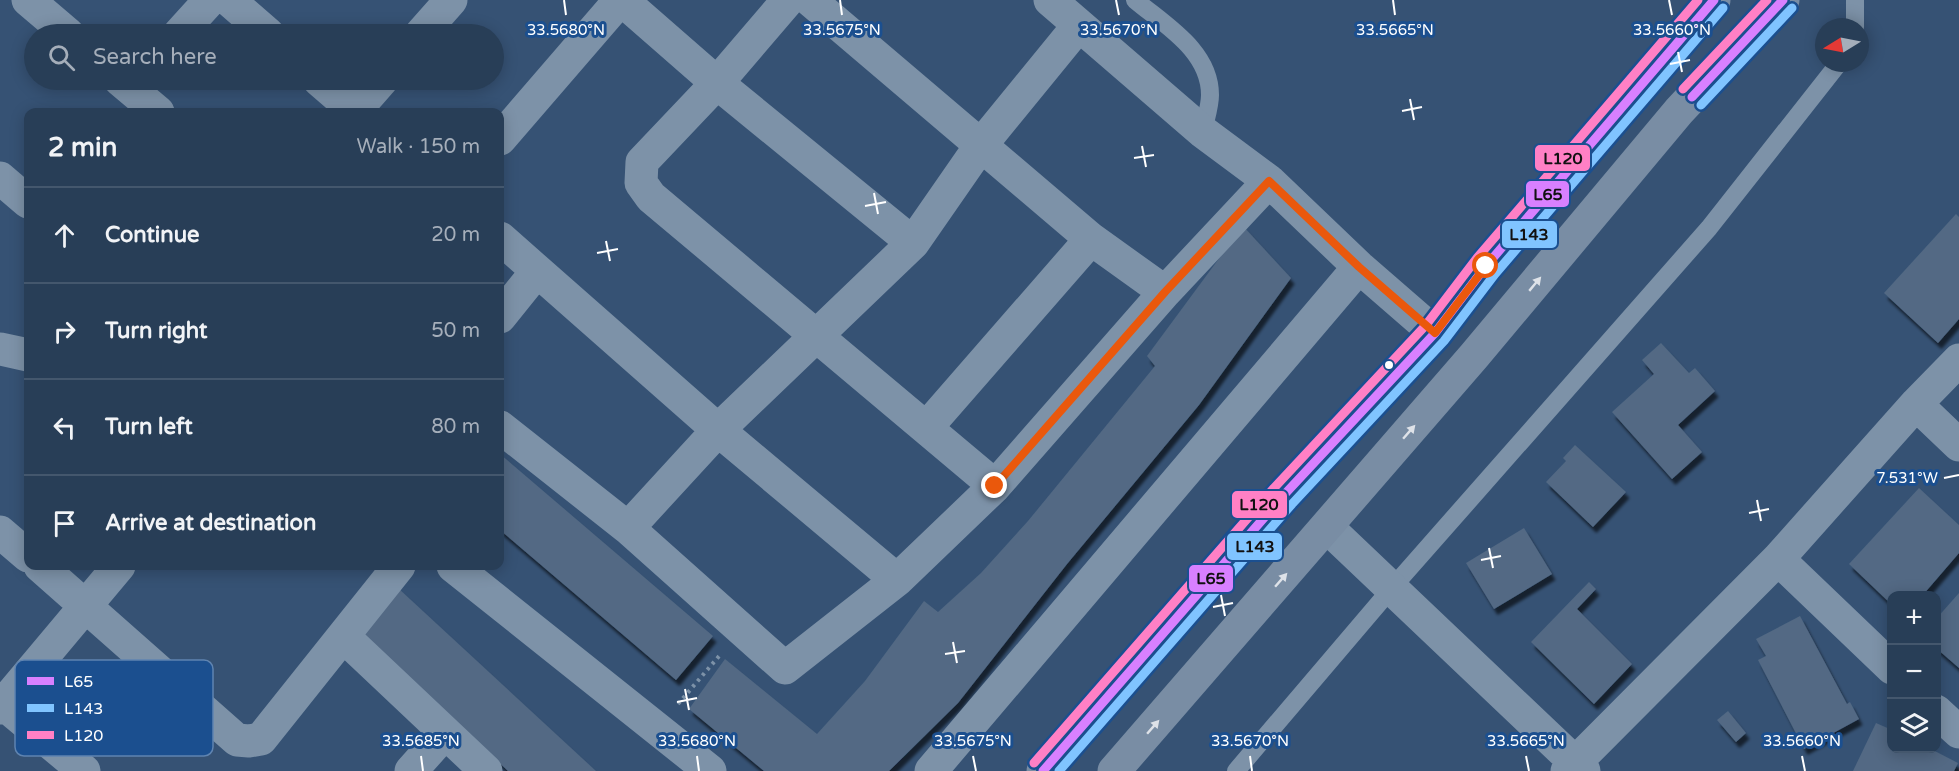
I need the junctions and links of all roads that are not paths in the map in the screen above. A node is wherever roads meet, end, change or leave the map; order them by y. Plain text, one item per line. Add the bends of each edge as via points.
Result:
1 (28, 0) edge
2 (210, 0) edge
3 (229, 0) edge
4 (621, 0) edge
5 (788, 0) edge
6 (810, 0) edge
7 (1050, 0) edge
8 (1135, 0) edge
9 (1714, 0) edge
10 (1783, 0) edge
11 (1855, 0) edge
12 (1855, 18) edge
13 (56, 24) edge
14 (188, 24) edge
15 (257, 24) edge
16 (1078, 25) junction
17 (1832, 72) edge
18 (717, 83) junction
19 (137, 90) edge
20 (330, 90) edge
21 (374, 90) edge
22 (154, 108) edge
23 (350, 108) edge
24 (358, 108) edge
25 (1203, 132) junction
26 (504, 134) edge
27 (981, 146) junction
28 (0, 178) edge
29 (1269, 181) junction
30 (24, 199) edge
31 (1091, 239) junction
32 (504, 242) edge
33 (913, 243) junction
34 (1359, 267) junction
35 (537, 271) junction
36 (1165, 292) junction
37 (504, 311) edge
38 (1435, 333) junction
39 (816, 336) junction
40 (0, 349) edge
41 (24, 354) edge
42 (1959, 360) edge
43 (1916, 404) junction
44 (927, 428) junction
45 (504, 430) edge
46 (718, 430) junction
47 (1959, 445) edge
48 (995, 486) junction
49 (1327, 527) junction
50 (628, 528) junction
51 (0, 532) edge
52 (24, 553) edge
53 (1778, 559) junction
54 (45, 570) edge
55 (116, 570) edge
56 (396, 570) edge
57 (458, 570) edge
58 (897, 579) junction
59 (1391, 589) junction
60 (87, 606) junction
61 (343, 636) junction
62 (40, 660) edge
63 (147, 660) edge
64 (1887, 663) edge
65 (15, 689) edge
66 (1, 705) edge
67 (15, 716) edge
68 (1941, 716) edge
69 (213, 719) edge
70 (1959, 732) edge
71 (444, 734) junction
72 (65, 756) edge
73 (1575, 768) edge
74 (84, 771) edge
75 (411, 771) edge
76 (486, 771) edge
77 (710, 771) edge
78 (931, 771) edge
79 (1044, 771) edge
80 (1114, 771) edge
81 (1236, 771) edge

1 - 13 street
2 - 14 street
3 - 15 street
4 - 18 street
4 - 26 street
5 - 18 street
6 - 27 street
7 - 16 street
8 - 25 lane via 1198,54 1208,73 1210,97
9 - 38 main road via 1486,266
49 -> 10 main road via 1679,111
11 - 12 lane
16 - 25 street
16 - 27 street
17 - 59 lane via 1709,228
18 - 33 street
18 - 39 street via 642,162 641,183 651,197
19 - 22 street
20 - 23 street
21 - 24 street
25 - 29 street
27 - 31 street
27 - 33 street
28 - 30 street
29 - 34 street
29 - 36 street
31 - 36 street
31 - 44 street
32 - 35 street
33 - 39 street
34 - 38 street
34 - 78 street
35 - 37 street
35 - 46 street
36 - 48 street
38 - 79 main road via 1283,496
39 - 44 street
39 - 46 street
40 - 41 street
42 - 43 street
43 - 47 street
43 - 53 street
44 - 48 street
45 - 50 street
46 - 50 street
46 - 58 street
48 - 58 street
49 - 59 street
80 -> 49 main road
50 - 58 street via 785,668
51 - 52 street
53 - 64 street
53 - 73 street
54 - 60 street
55 - 60 street
56 - 61 street
57 - 77 street
59 - 73 street
59 - 81 lane
60 - 62 street
60 - 63 street
61 - 69 street via 261,739 237,740
61 - 71 street
65 - 66 street
66 - 67 street
68 - 70 street
71 - 75 street
71 - 76 street
72 - 74 street

